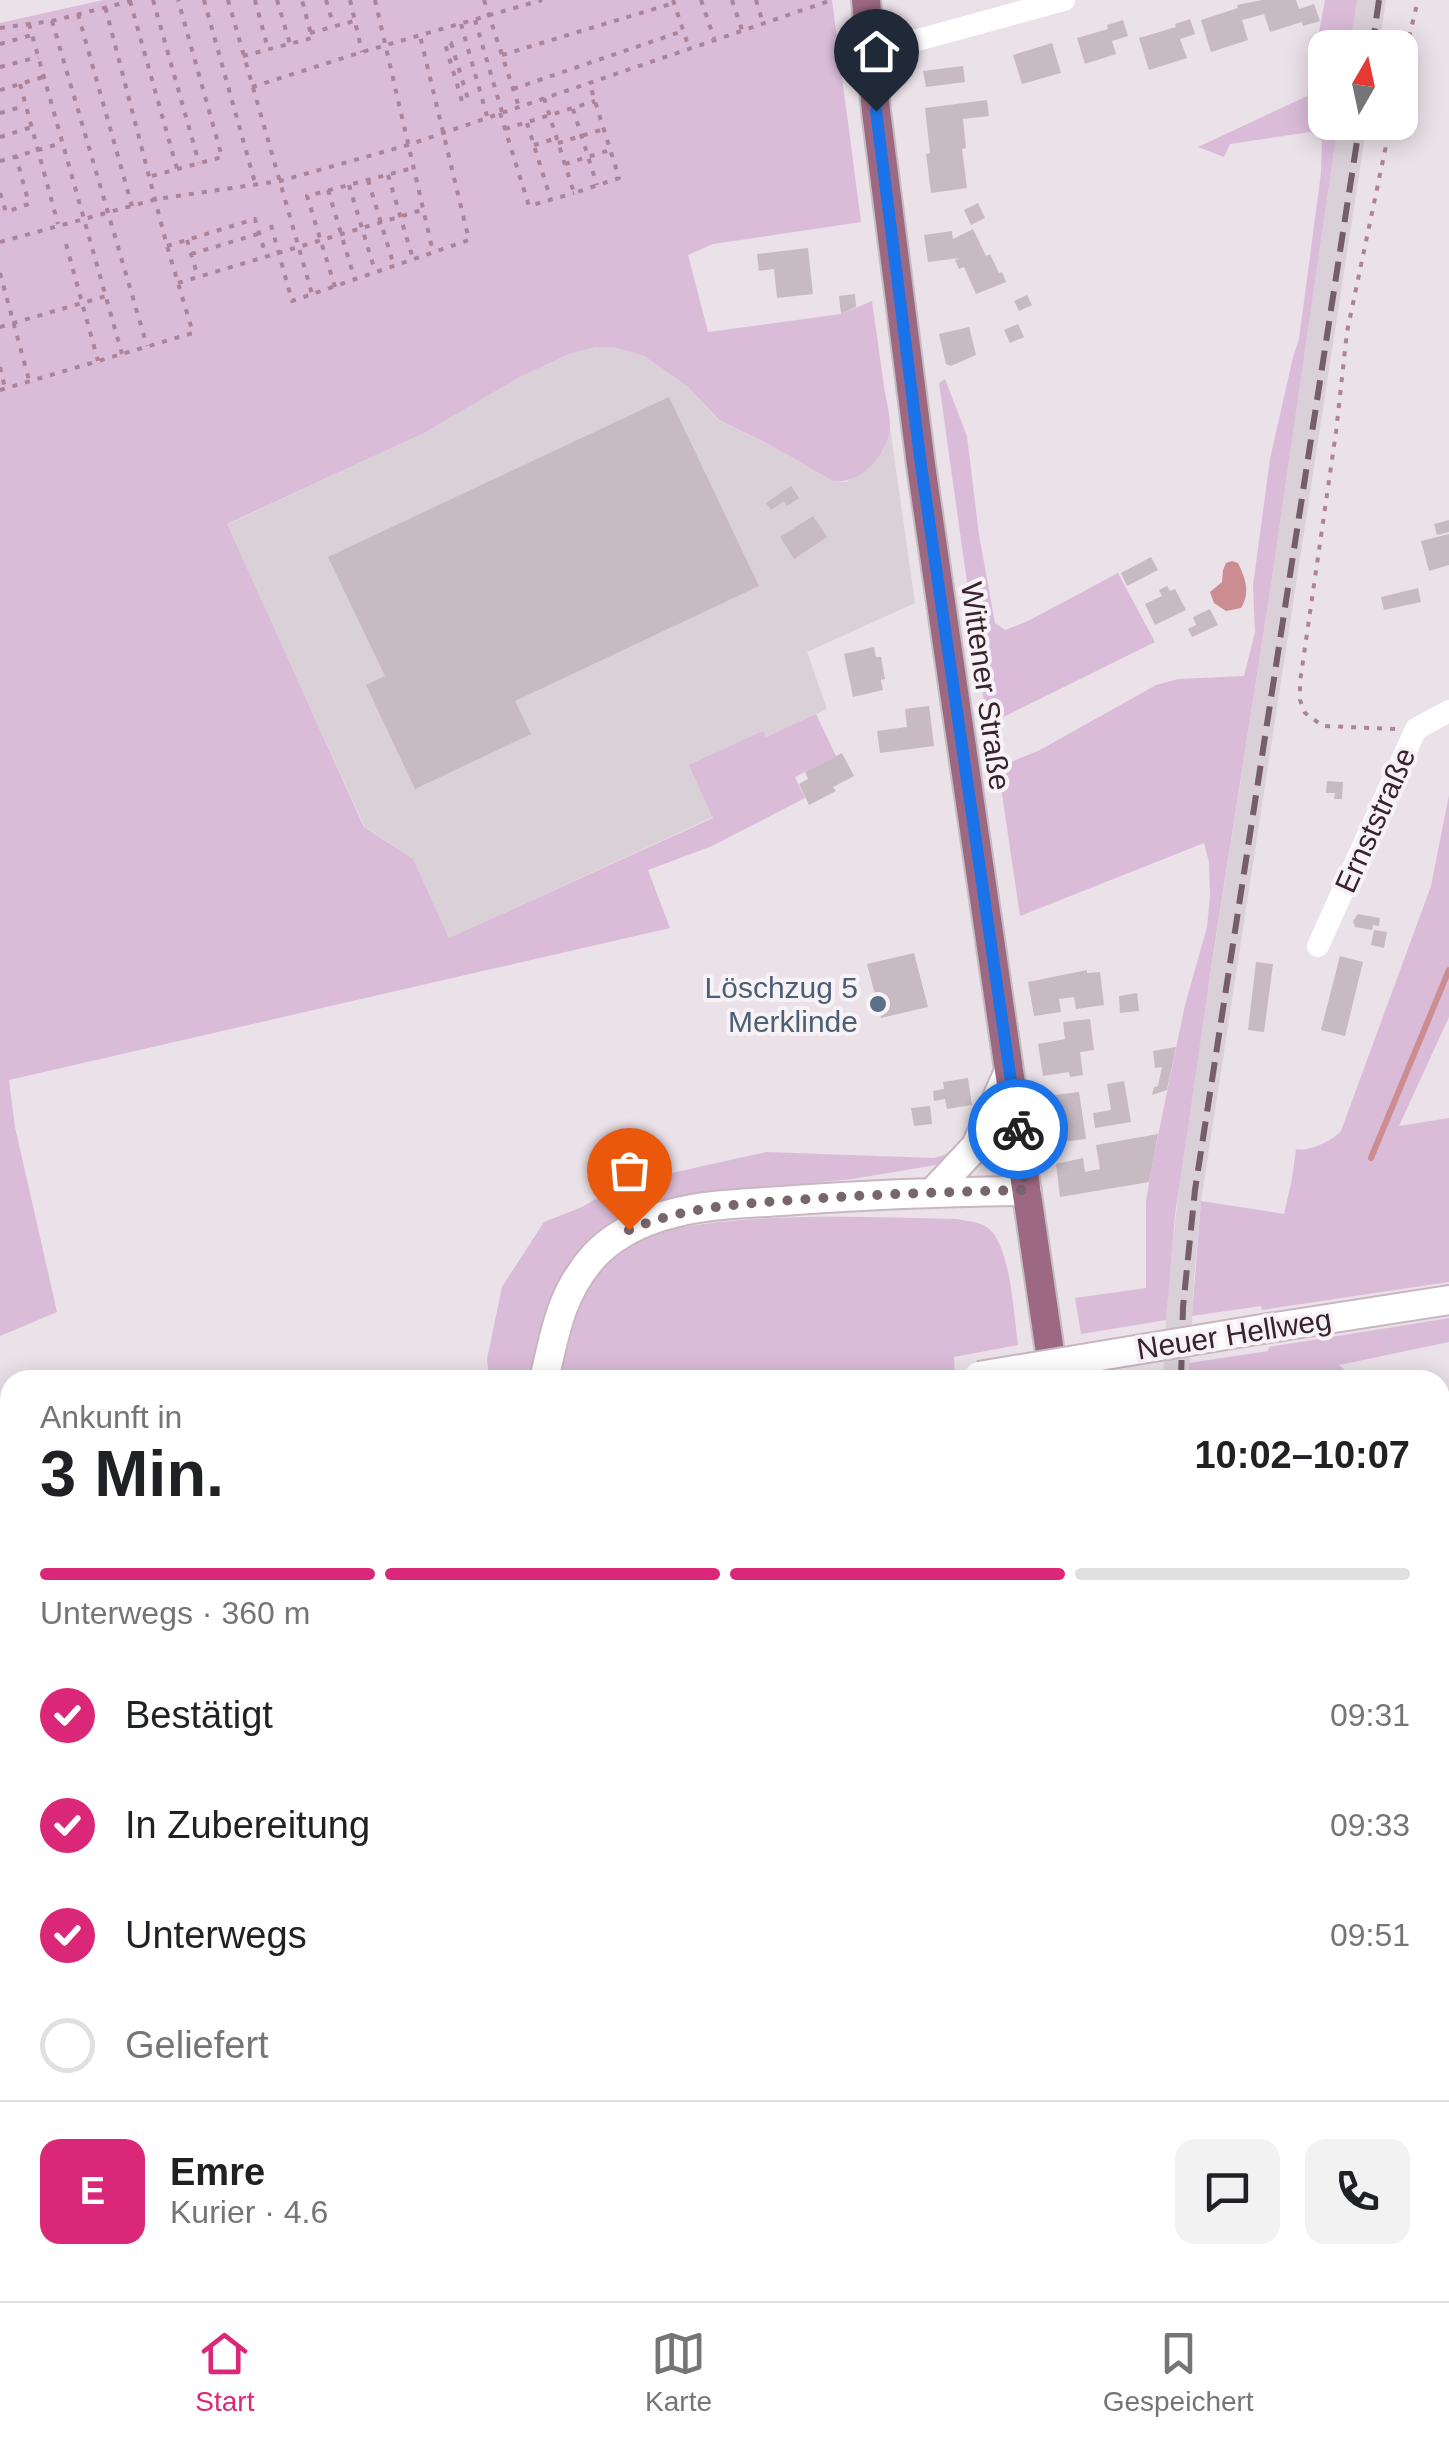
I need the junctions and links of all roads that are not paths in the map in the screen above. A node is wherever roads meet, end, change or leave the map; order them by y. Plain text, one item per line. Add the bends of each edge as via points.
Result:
1 (866, 0) edge
2 (1064, 0) edge
3 (870, 53) junction
4 (1449, 711) edge
5 (1318, 946) dead end
6 (1009, 1072) junction
7 (1026, 1190) junction
8 (933, 1192) junction
9 (1449, 1300) edge
10 (552, 1344) junction
11 (546, 1370) edge
12 (561, 1370) edge
13 (1018, 1370) edge
14 (1053, 1370) edge

1 - 3 main road, Wittener Straße
2 - 3 street
3 - 6 main road, Wittener Straße via 921,465
4 - 5 street, Ernststraße via 1416,729
6 - 7 main road, Wittener Straße
6 - 8 main road via 976,1146
7 - 8 main road
7 - 14 main road, Wittener Straße
8 - 10 main road via 744,1204 656,1218 598,1252 560,1308
9 - 13 main road, Neuer Hellweg, bridge
10 - 11 main road
10 - 12 main road

